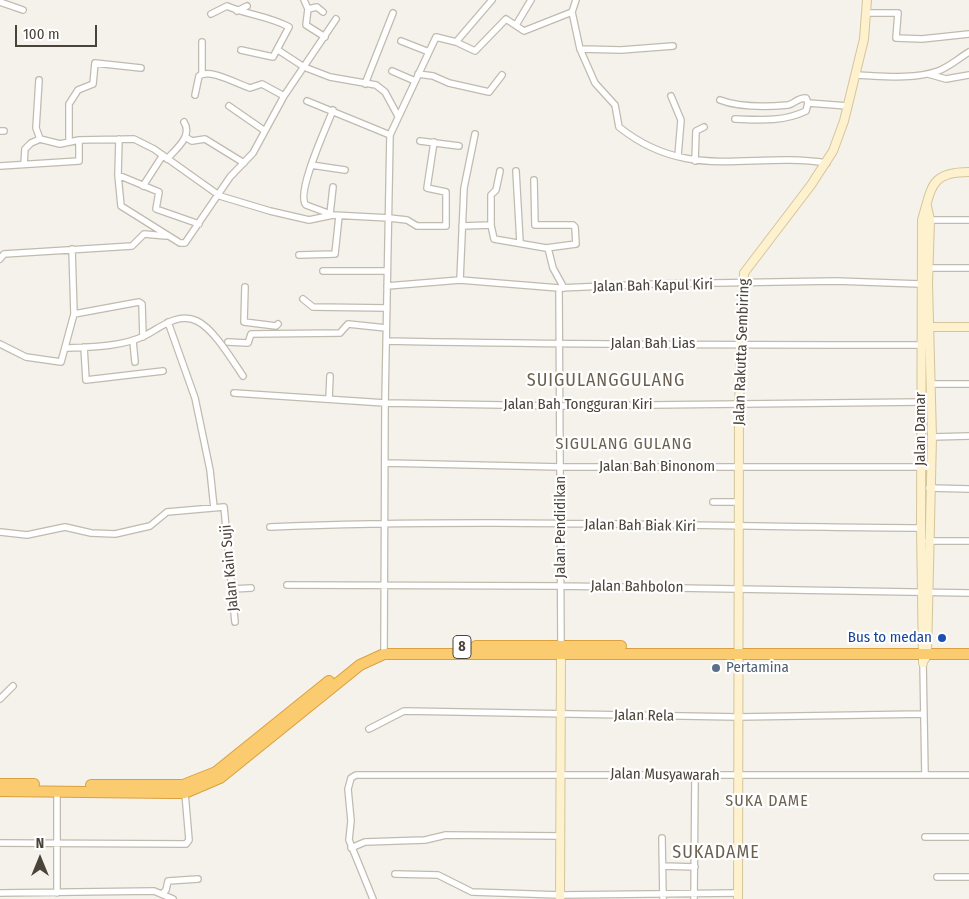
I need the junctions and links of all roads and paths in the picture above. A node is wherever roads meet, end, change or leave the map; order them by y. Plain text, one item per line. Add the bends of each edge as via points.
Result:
1 (304, 0) edge
2 (492, 0) edge
3 (531, 0) edge
4 (576, 0) edge
5 (867, 0) edge
6 (0, 2) edge
7 (247, 6) dead end
8 (308, 9) junction
9 (23, 10) dead end
10 (237, 11) junction
11 (322, 12) dead end
12 (572, 12) junction
13 (393, 13) dead end
14 (868, 13) junction
15 (211, 14) dead end
16 (336, 19) dead end
17 (516, 25) junction
18 (969, 34) edge
19 (325, 37) junction
20 (401, 41) dead end
21 (202, 42) dead end
22 (456, 42) junction
23 (674, 46) dead end
24 (580, 49) junction
25 (241, 50) dead end
26 (278, 50) junction
27 (429, 52) junction
28 (969, 52) edge
29 (304, 67) junction
30 (141, 68) dead end
31 (392, 71) dead end
32 (202, 74) junction
33 (418, 74) junction
34 (928, 74) junction
35 (502, 75) dead end
36 (855, 75) junction
37 (969, 75) edge
38 (39, 80) dead end
39 (415, 81) junction
40 (365, 84) junction
41 (195, 95) dead end
42 (284, 96) junction
43 (671, 96) dead end
44 (720, 100) dead end
45 (307, 101) dead end
46 (808, 103) junction
47 (229, 106) dead end
48 (848, 106) junction
49 (333, 110) junction
50 (398, 116) junction
51 (735, 119) dead end
52 (184, 122) dead end
53 (704, 127) dead end
54 (265, 131) junction
55 (475, 134) dead end
56 (390, 135) junction
57 (185, 137) junction
58 (40, 139) junction
59 (119, 139) junction
60 (79, 140) junction
61 (420, 141) dead end
62 (69, 142) junction
63 (434, 142) junction
64 (459, 146) dead end
65 (678, 156) junction
66 (165, 157) junction
67 (695, 161) junction
68 (244, 163) junction
69 (827, 163) junction
70 (24, 164) junction
71 (311, 165) junction
72 (0, 166) edge
73 (345, 170) dead end
74 (500, 171) dead end
75 (516, 171) dead end
76 (969, 172) edge
77 (118, 175) junction
78 (534, 180) dead end
79 (143, 186) junction
80 (333, 187) dead end
81 (220, 196) junction
82 (334, 215) junction
83 (388, 218) junction
84 (926, 220) junction
85 (969, 220) edge
86 (199, 224) junction
87 (491, 225) junction
88 (462, 226) junction
89 (168, 236) junction
90 (520, 242) junction
91 (548, 248) junction
92 (72, 249) junction
93 (299, 254) dead end
94 (0, 259) edge
95 (928, 268) junction
96 (969, 268) edge
97 (323, 270) dead end
98 (387, 271) junction
99 (460, 280) junction
100 (742, 284) junction
101 (920, 284) junction
102 (387, 286) junction
103 (246, 287) dead end
104 (562, 288) junction
105 (303, 299) dead end
106 (387, 308) junction
107 (74, 314) junction
108 (168, 322) junction
109 (247, 323) junction
110 (278, 324) dead end
111 (929, 327) junction
112 (969, 327) edge
113 (386, 328) junction
114 (250, 336) junction
115 (143, 337) junction
116 (133, 341) junction
117 (386, 341) junction
118 (228, 342) dead end
119 (0, 344) edge
120 (561, 345) junction
121 (741, 345) junction
122 (920, 345) junction
123 (84, 347) junction
124 (65, 348) junction
125 (135, 362) dead end
126 (164, 371) dead end
127 (244, 376) dead end
128 (330, 376) dead end
129 (930, 384) junction
130 (969, 384) edge
131 (234, 392) dead end
132 (329, 399) junction
133 (922, 402) junction
134 (385, 403) junction
135 (739, 405) junction
136 (562, 406) junction
137 (969, 436) edge
138 (932, 437) junction
139 (385, 463) junction
140 (739, 466) junction
141 (562, 467) junction
142 (926, 467) junction
143 (929, 488) junction
144 (969, 488) edge
145 (713, 502) dead end
146 (739, 502) junction
147 (214, 508) junction
148 (925, 508) junction
149 (385, 525) junction
150 (562, 525) junction
151 (270, 526) dead end
152 (739, 528) junction
153 (921, 528) junction
154 (0, 532) edge
155 (928, 541) junction
156 (969, 541) edge
157 (287, 585) dead end
158 (561, 586) junction
159 (385, 587) junction
160 (251, 588) dead end
161 (738, 588) junction
162 (232, 589) junction
163 (924, 591) junction
164 (969, 593) edge
165 (235, 622) dead end
166 (969, 648) edge
167 (561, 649) junction
168 (384, 651) junction
169 (739, 651) junction
170 (924, 654) junction
171 (969, 654) edge
172 (13, 686) dead end
173 (0, 699) edge
174 (562, 714) junction
175 (924, 714) junction
176 (738, 717) junction
177 (369, 729) dead end
178 (561, 774) junction
179 (738, 775) junction
180 (926, 775) junction
181 (969, 775) edge
182 (695, 776) junction
183 (0, 784) edge
184 (0, 791) edge
185 (57, 791) junction
186 (185, 792) junction
187 (560, 836) junction
188 (925, 837) dead end
189 (969, 837) edge
190 (662, 838) dead end
191 (0, 844) edge
192 (57, 844) junction
193 (351, 848) junction
194 (663, 866) junction
195 (695, 867) junction
196 (395, 874) dead end
197 (937, 877) dead end
198 (969, 877) edge
199 (198, 879) dead end
200 (0, 893) edge
201 (57, 893) junction
202 (162, 894) junction
203 (694, 896) edge
204 (738, 896) edge
205 (560, 897) edge
206 (606, 897) edge
207 (663, 897) edge
208 (173, 899) edge
209 (373, 899) edge

1 - 8 street
2 - 22 street
3 - 17 street
4 - 12 street
5 - 14 street, Jalan Rakutta Sembiring
6 - 9 street
7 - 10 street
8 - 11 street via 317,7
8 - 19 street via 306,25
10 - 15 street via 226,6
10 - 26 street via 289,27
12 - 17 street via 524,31
12 - 24 street
13 - 40 street
14 - 18 street via 898,13 896,38
14 - 36 street, Jalan Rakutta Sembiring
16 - 19 street
17 - 22 street via 504,19 475,51
19 - 29 street
20 - 27 street
21 - 32 street
22 - 27 street via 437,37
23 - 24 street
24 - 65 street via 595,83 615,106 620,128 659,150
25 - 26 street via 271,58
26 - 29 street
27 - 33 street
28 - 34 street via 941,70
29 - 40 street via 330,77
29 - 42 street
30 - 62 street via 95,63 93,84 76,91 68,107
31 - 39 street
32 - 41 street
32 - 42 street via 216,74 250,88 260,84
33 - 35 street via 487,92
33 - 39 street
34 - 36 street
34 - 37 street via 946,79
36 - 48 street, Jalan Rakutta Sembiring
38 - 58 street via 36,128
39 - 50 street
40 - 50 street via 383,90
42 - 54 street
43 - 65 street via 682,120
44 - 46 street via 740,106 790,104 796,99 806,98
45 - 49 street
46 - 48 street
46 - 51 street via 806,111 790,118
47 - 54 street
48 - 69 street, Jalan Rakutta Sembiring via 839,138
49 - 56 street
49 - 71 street
50 - 56 street
52 - 57 street via 187,129
53 - 67 street via 697,130
54 - 68 street
55 - 88 street via 464,184
56 - 83 street
57 - 66 street
57 - 68 street via 196,142 205,139
58 - 62 street via 54,144
58 - 70 street via 25,148
59 - 60 street
59 - 66 street via 138,140
59 - 77 street
60 - 62 street
60 - 70 street via 79,161
61 - 63 street
63 - 64 street
63 - 83 street via 427,188 446,192 446,226 418,226 407,220
65 - 67 street
66 - 79 street
66 - 81 street
67 - 69 street via 801,159
68 - 81 street via 230,177
69 - 100 street, Jalan Rakutta Sembiring via 752,260
70 - 72 street
71 - 73 street
71 - 82 street via 302,196 304,203
74 - 87 street via 496,190 490,196
75 - 90 street
76 - 84 street, Jalan Damar via 941,175 926,204
77 - 79 street
77 - 89 street via 120,206
78 - 91 street via 535,225 575,227 576,244
79 - 86 street via 159,192 156,209
80 - 82 street
81 - 82 street via 299,219
81 - 86 street
82 - 83 street
82 - 93 street via 335,254
83 - 98 street
84 - 85 street
84 - 95 street, Jalan Damar
84 - 101 street, Jalan Damar
86 - 89 street via 185,243 180,244
87 - 88 street
87 - 90 street via 493,239
88 - 99 street
89 - 92 street via 144,234 132,246
90 - 91 street
91 - 104 street
92 - 94 street via 4,254
92 - 107 street
95 - 96 street
95 - 111 street, Jalan Damar
97 - 98 street
98 - 102 street
99 - 102 street, Jalan Bah Kapul Kiri
99 - 104 street, Jalan Bah Kapul Kiri
100 - 101 street, Jalan Bah Kapul Kiri via 836,280
100 - 104 street, Jalan Bah Kapul Kiri
100 - 121 street, Jalan Rakutta Sembiring
101 - 122 street, Jalan Damar
102 - 106 street
103 - 109 street via 244,321
104 - 120 street, Jalan Pendidikan
105 - 106 street via 313,307
106 - 113 street
107 - 115 street via 140,302
107 - 124 street
108 - 115 street
108 - 127 street via 181,319 198,321
108 - 147 street via 195,398 210,470
109 - 110 street
109 - 114 street
111 - 112 street
111 - 129 street, Jalan Damar
113 - 114 street via 348,324 340,333
113 - 117 street
114 - 118 street via 248,343
115 - 116 street
116 - 123 street
116 - 125 street
117 - 120 street, Jalan Bah Lias
117 - 134 street
119 - 124 street via 26,357 57,363 61,362
120 - 121 street, Jalan Bah Lias
120 - 136 street, Jalan Pendidikan
121 - 122 street, Jalan Bah Lias
121 - 135 street, Jalan Rakutta Sembiring
122 - 133 street, Jalan Damar
123 - 124 street
123 - 126 street via 86,380
128 - 132 street
129 - 130 street
129 - 138 street, Jalan Damar
131 - 132 street, Jalan Bah Tongguran Kiri
132 - 134 street, Jalan Bah Tongguran Kiri
133 - 135 street, Jalan Bah Tongguran Kiri
133 - 142 street, Jalan Damar
134 - 136 street, Jalan Bah Tongguran Kiri
134 - 139 street
135 - 136 street, Jalan Bah Tongguran Kiri
135 - 140 street, Jalan Rakutta Sembiring
136 - 141 street, Jalan Pendidikan
137 - 138 street
138 - 142 street, Jalan Damar
139 - 141 street, Jalan Bah Binonom
139 - 149 street
140 - 141 street, Jalan Bah Binonom
140 - 142 street, Jalan Bah Binonom
140 - 146 street, Jalan Rakutta Sembiring
141 - 150 street, Jalan Pendidikan
142 - 143 street, Jalan Damar
142 - 148 street, Jalan Damar
143 - 144 street
143 - 148 street, Jalan Damar
145 - 146 street
146 - 152 street, Jalan Rakutta Sembiring
147 - 154 street, Jalan Kain Suji via 167,512 150,526 115,534 65,527 27,535
147 - 162 street, Jalan Kain Suji via 225,508
148 - 153 street, Jalan Damar
148 - 155 street, Jalan Damar
149 - 150 street, Jalan Bah Biak Kiri
149 - 151 street, Jalan Bah Biak Kiri
149 - 159 street
150 - 152 street, Jalan Bah Biak Kiri
150 - 158 street, Jalan Pendidikan
152 - 153 street, Jalan Bah Biak Kiri
152 - 161 street, Jalan Rakutta Sembiring
153 - 163 street, Jalan Damar
155 - 156 street
155 - 163 street, Jalan Damar
157 - 159 street, Jalan Bahbolon
158 - 159 street, Jalan Bahbolon
158 - 161 street, Jalan Bahbolon
158 - 167 street, Jalan Pendidikan
159 - 168 street
160 - 162 street
161 - 163 street, Jalan Bahbolon
161 - 169 street, Jalan Rakutta Sembiring
162 - 165 street, Jalan Kain Suji
163 - 164 street, Jalan Bahbolon
163 - 170 street, Jalan Damar
166 - 170 highway, 8
167 - 168 highway, 8
167 - 169 highway, 8
167 - 174 street, Jalan Pendidikan
168 - 183 highway, 8 via 371,651 356,659 216,772 194,782 170,786
168 - 186 highway, 8 via 360,664 220,778
169 - 170 highway, 8
169 - 176 street, Jalan Rakutta Sembiring
170 - 171 highway, 8
170 - 175 street
172 - 173 street
174 - 176 street, Jalan Rela
174 - 177 street, Jalan Rela via 404,710
174 - 178 street, Jalan Pendidikan
175 - 176 street, Jalan Rela
175 - 180 street
176 - 179 street, Jalan Rakutta Sembiring
178 - 182 street, Jalan Musyawarah
178 - 187 street, Jalan Pendidikan
178 - 193 street, Jalan Musyawarah via 353,776 348,789
179 - 180 street, Jalan Musyawarah
179 - 182 street, Jalan Musyawarah
179 - 204 street, Jalan Rakutta Sembiring
180 - 181 street, Jalan Musyawarah
182 - 195 street
184 - 185 highway, 8
185 - 186 highway, 8
185 - 192 street
186 - 192 street via 189,840 186,844
187 - 193 street via 443,835 425,840 365,842
187 - 205 street, Jalan Pendidikan
188 - 189 street
190 - 194 street
191 - 192 street
192 - 201 street
193 - 209 street
194 - 195 street
194 - 207 street
195 - 203 street
196 - 205 street via 438,875 472,892
197 - 198 street
199 - 202 street via 168,881
200 - 201 street
201 - 202 street via 154,891
202 - 208 street
203 - 204 street
203 - 207 street
205 - 206 street
206 - 207 street

